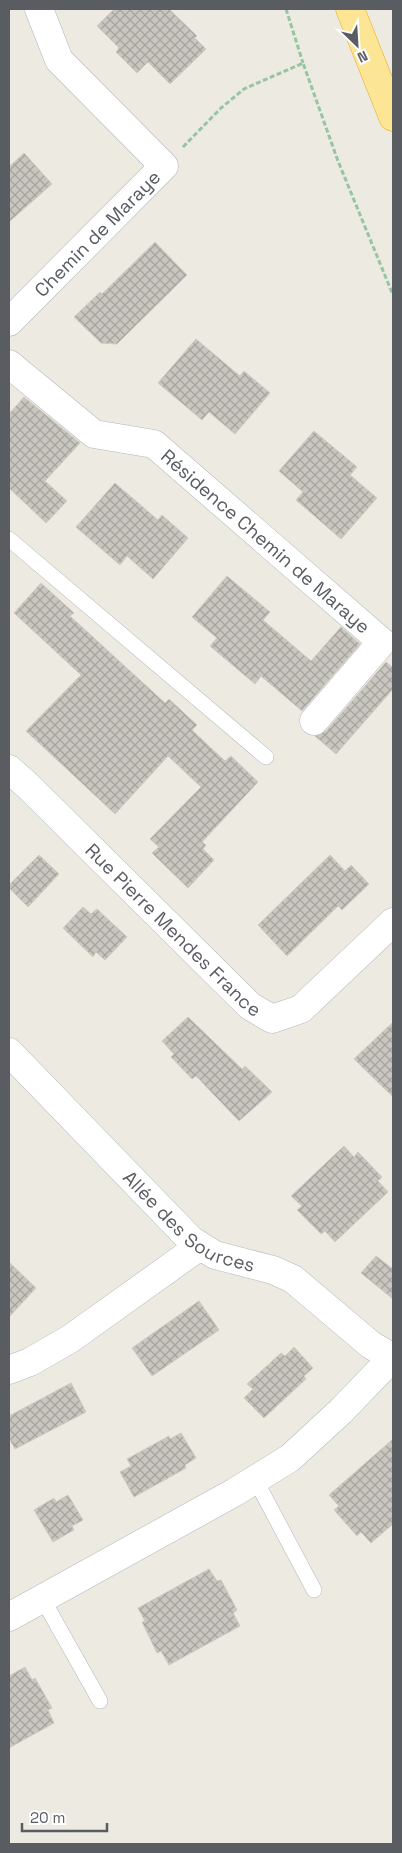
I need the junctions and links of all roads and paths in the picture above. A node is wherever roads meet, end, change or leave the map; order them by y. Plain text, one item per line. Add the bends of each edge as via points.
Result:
1 (39, 9) edge
2 (286, 9) edge
3 (350, 9) edge
4 (303, 63) junction
5 (393, 117) edge
6 (164, 166) junction
7 (393, 295) edge
8 (9, 322) edge
9 (9, 364) edge
10 (9, 539) edge
11 (314, 722) dead end
12 (266, 757) dead end
13 (9, 769) edge
14 (393, 922) edge
15 (9, 1052) edge
16 (200, 1246) junction
17 (393, 1358) edge
18 (9, 1370) edge
19 (255, 1479) junction
20 (314, 1590) dead end
21 (42, 1598) junction
22 (9, 1617) edge
23 (100, 1701) dead end

1 - 6 street via 59,60
2 - 4 path
3 - 5 highway
4 - 6 path via 244,89
4 - 7 path via 338,161
6 - 8 street, Chemin de Maraye
9 - 11 street, Résidence Chemin de Maraye via 94,434 154,444 382,642
10 - 12 lane
13 - 14 street, Rue Pierre Mendes France via 250,1006 272,1019 301,1009
15 - 16 street, Allée des Sources
16 - 17 street, Allée des Sources via 214,1255 273,1270 293,1279 371,1345
16 - 18 street via 70,1339
17 - 19 street, Allée des Sources via 342,1411 290,1458
19 - 20 lane
19 - 21 street, Allée des Sources
21 - 22 street, Allée des Sources
21 - 23 lane

